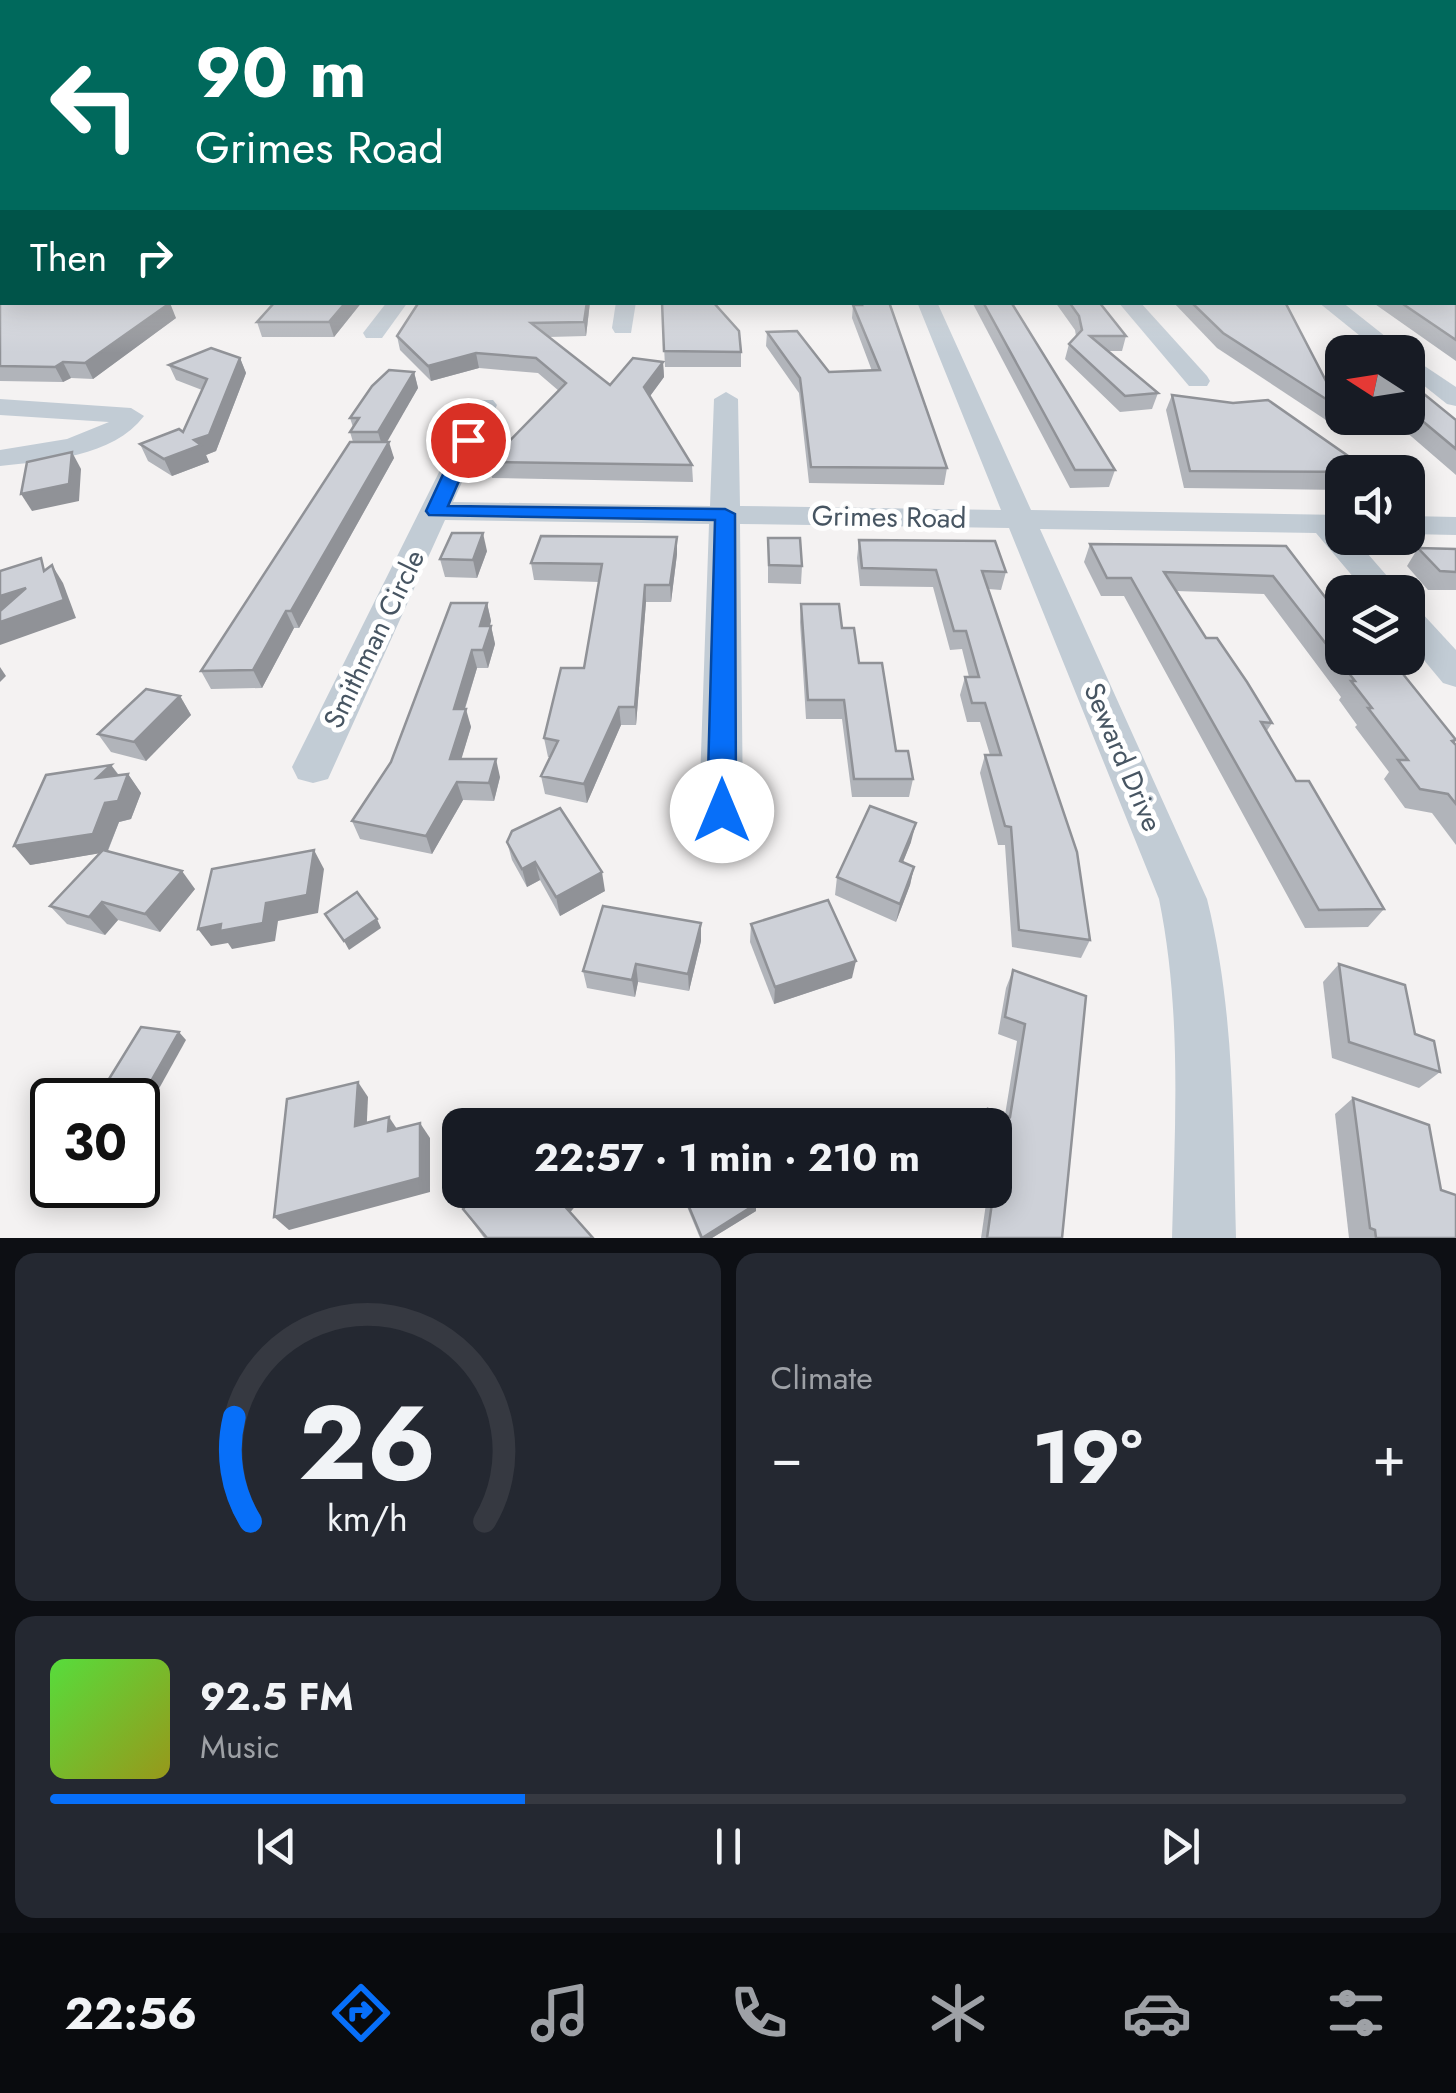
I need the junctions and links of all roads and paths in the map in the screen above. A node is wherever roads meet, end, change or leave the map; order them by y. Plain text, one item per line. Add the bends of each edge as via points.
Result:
1 (396, 305) edge
2 (626, 305) edge
3 (929, 305) edge
4 (1131, 305) edge
5 (1332, 305) edge
6 (623, 328) dead end
7 (374, 333) dead end
8 (1372, 335) edge
9 (1425, 375) edge
10 (1198, 381) dead end
11 (1456, 399) edge
12 (726, 400) dead end
13 (484, 405) dead end
14 (0, 407) edge
15 (64, 410) junction
16 (0, 456) edge
17 (436, 511) junction
18 (725, 514) junction
19 (1021, 518) junction
20 (1325, 524) edge
21 (1425, 525) edge
22 (1456, 526) edge
23 (1425, 638) edge
24 (1456, 674) edge
25 (312, 767) dead end
26 (722, 811) dead end
27 (1204, 1238) edge

1 - 7 street
2 - 6 street
3 - 19 street, Seward Drive
4 - 10 street
5 - 8 street
9 - 11 street
12 - 18 street
13 - 17 street, Smithman Circle
14 - 15 street
15 - 16 street
15 - 16 street via 131,416 122,429 95,440
17 - 18 street, Grimes Road
17 - 25 street, Smithman Circle
18 - 19 street, Grimes Road
18 - 26 street
19 - 20 street, Grimes Road
19 - 27 street, Seward Drive via 1183,899 1197,950
21 - 22 street
23 - 24 street

